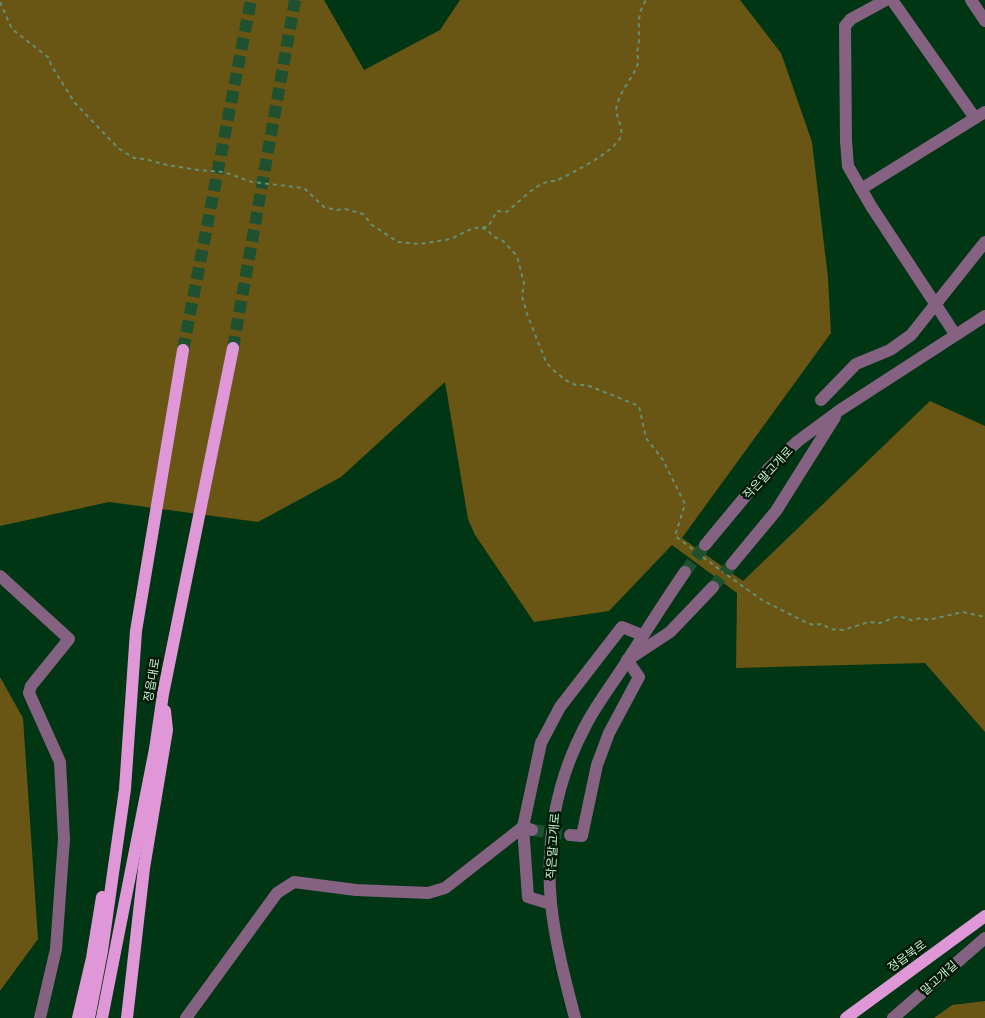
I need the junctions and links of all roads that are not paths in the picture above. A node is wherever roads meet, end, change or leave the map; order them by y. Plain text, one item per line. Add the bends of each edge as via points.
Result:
1 (886, 0) edge
2 (892, 0) edge
3 (972, 0) edge
4 (985, 21) edge
5 (980, 115) edge
6 (861, 189) junction
7 (985, 242) edge
8 (935, 303) junction
9 (983, 322) edge
10 (955, 334) junction
11 (233, 348) tunnel mouth
12 (183, 350) tunnel mouth
13 (821, 400) dead end
14 (840, 410) junction
15 (704, 545) tunnel mouth
16 (732, 564) tunnel mouth
17 (685, 572) tunnel mouth
18 (0, 576) edge
19 (713, 587) tunnel mouth
20 (642, 635) junction
21 (628, 660) junction
22 (163, 694) junction
23 (125, 789) junction
24 (527, 829) junction
25 (570, 835) dead end
26 (551, 904) junction
27 (985, 916) edge
28 (985, 938) edge
29 (40, 1018) edge
30 (78, 1018) edge
31 (89, 1018) edge
32 (102, 1018) edge
33 (127, 1018) edge
34 (186, 1018) edge
35 (574, 1018) edge
36 (846, 1018) edge
37 (893, 1018) edge

1 - 6 street via 851,19 845,26 848,166
2 - 5 street
3 - 4 street
5 - 6 street
6 - 8 street
7 - 8 street
8 - 10 street
8 - 13 street via 911,335 899,345 856,364
9 - 10 street, 작은말고개로
10 - 14 street, 작은말고개로
11 - 22 main road, 정읍대로
12 - 23 main road, 정읍대로 via 136,631
14 - 15 street, 작은말고개로 via 798,441 768,469
14 - 16 street, 작은말고개로 via 776,512
17 - 20 street, 작은말고개로
18 - 29 street via 69,640 31,686 29,693 60,762 64,838 56,949
19 - 21 street, 작은말고개로 via 670,632
20 - 21 street, 작은말고개로
20 - 24 street via 622,627 560,707 541,743
21 - 25 street via 639,677 609,733 597,765 582,836
21 - 26 street, 작은말고개로 via 588,721 564,777 552,833
22 - 32 main road, 정읍대로
22 - 33 main road via 167,730 144,868
23 - 30 main road
23 - 31 main road, 정읍대로
24 - 26 street via 528,897
24 - 34 street via 445,888 428,892 356,890 294,882 277,893
26 - 35 street, 작은말고개로
27 - 36 main road, 정읍북로
28 - 37 street, 말고개길

